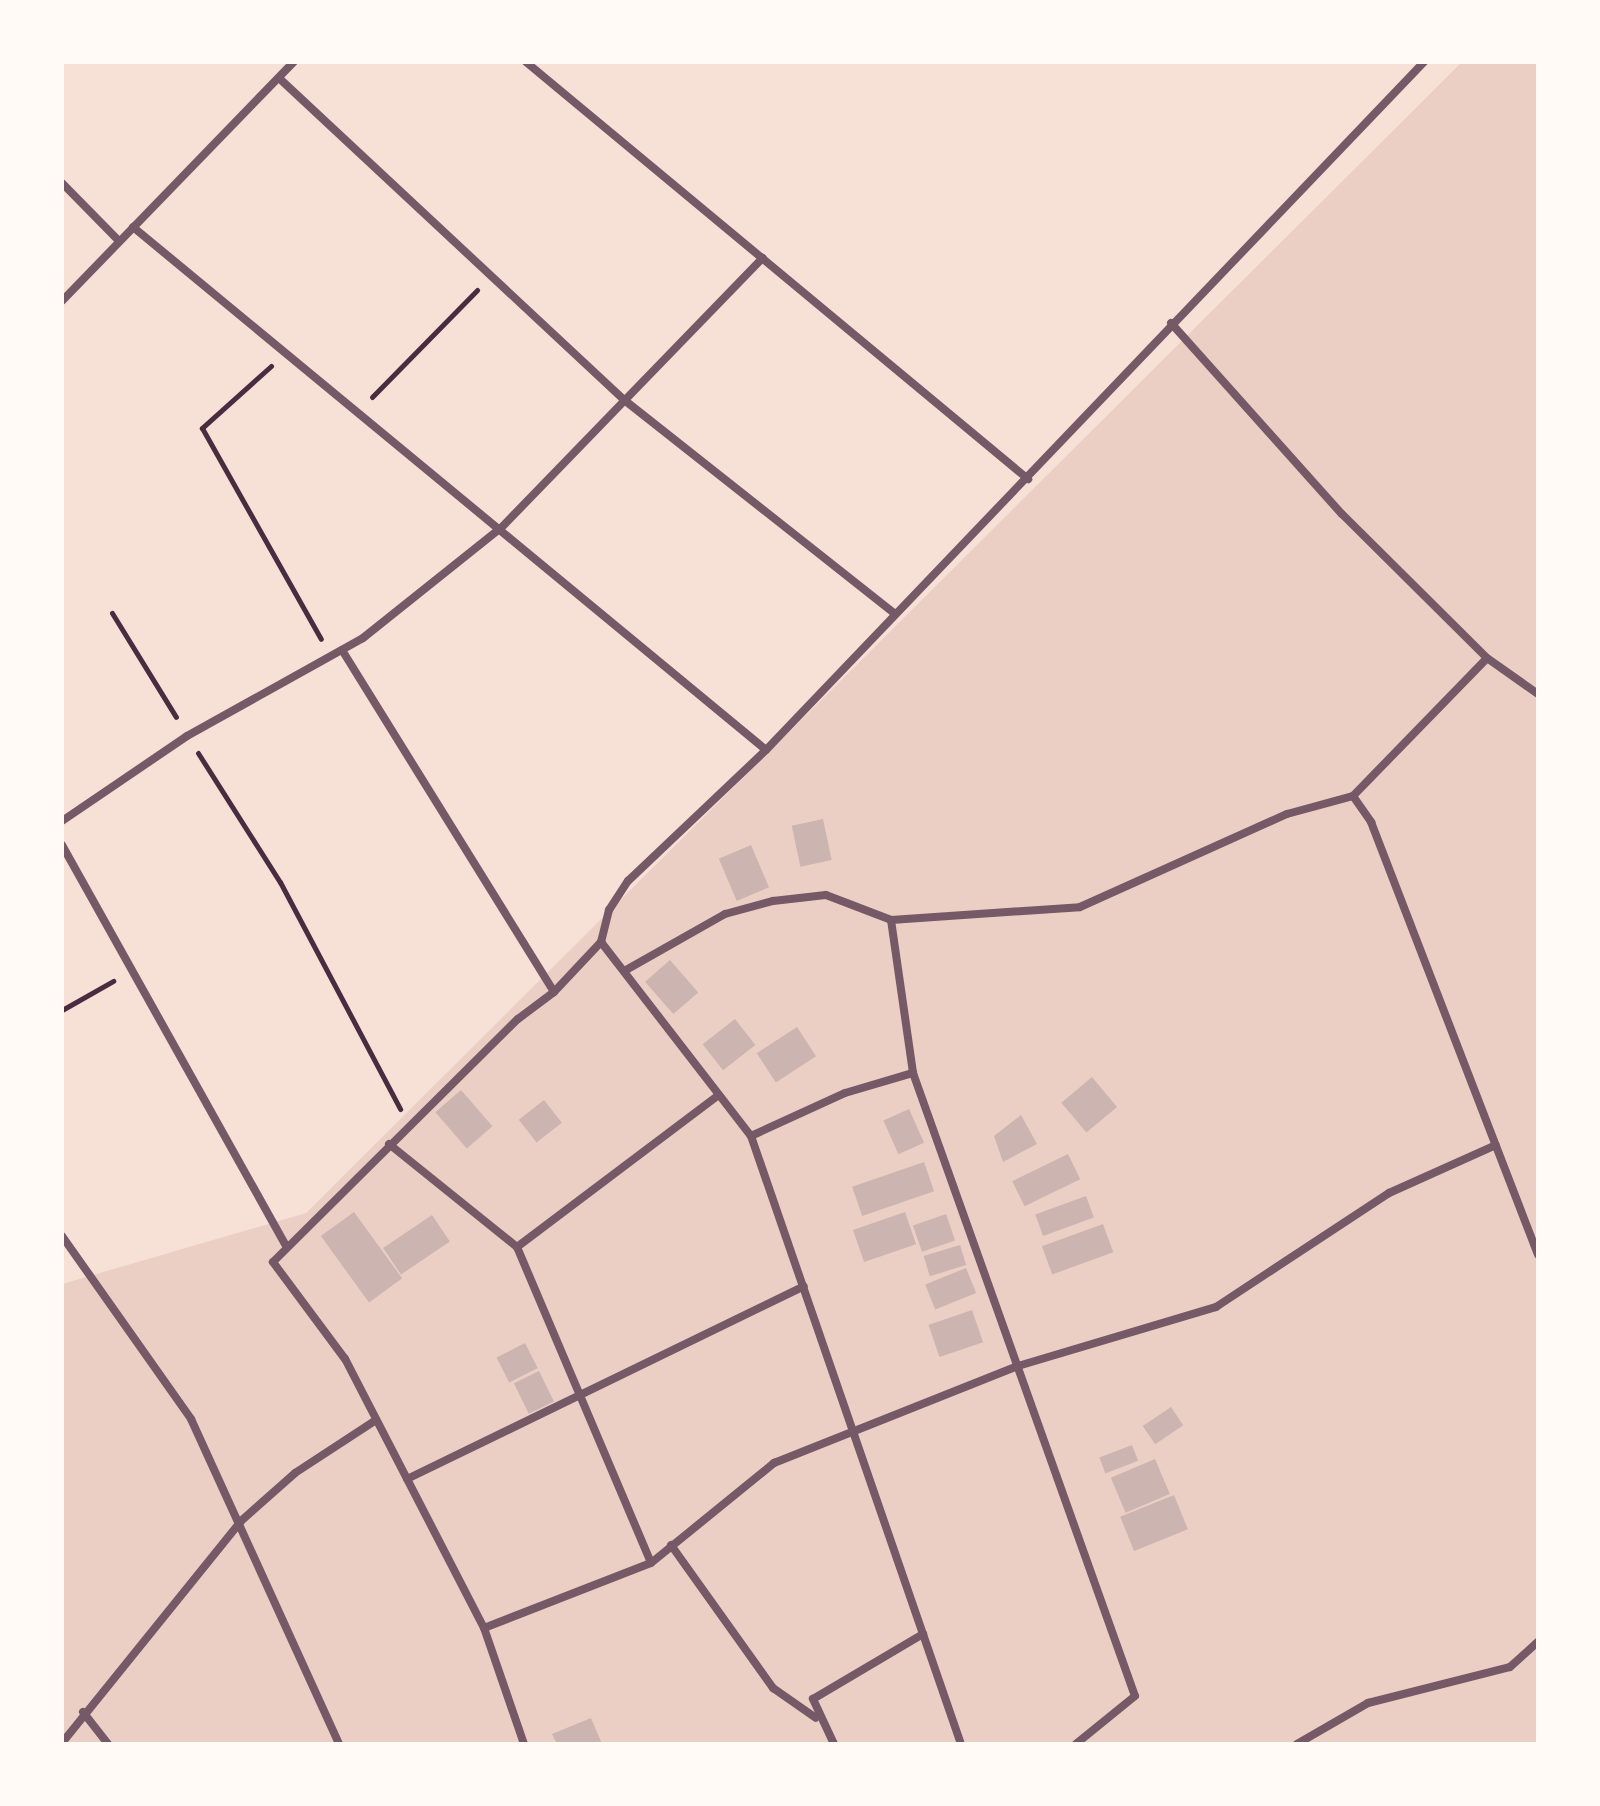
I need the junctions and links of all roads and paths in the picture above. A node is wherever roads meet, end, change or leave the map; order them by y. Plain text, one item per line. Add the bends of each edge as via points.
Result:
1 (526, 62) edge
2 (1424, 62) edge
3 (287, 64) edge
4 (280, 79) junction
5 (62, 183) edge
6 (133, 227) junction
7 (119, 241) junction
8 (763, 258) junction
9 (489, 278) junction
10 (62, 301) edge
11 (1171, 323) junction
12 (282, 356) junction
13 (623, 399) junction
14 (359, 410) junction
15 (1028, 479) junction
16 (501, 528) junction
17 (112, 613) dead end
18 (894, 613) junction
19 (342, 650) junction
20 (331, 657) junction
21 (1487, 658) junction
22 (1538, 694) edge
23 (187, 736) junction
24 (766, 750) junction
25 (1353, 796) junction
26 (62, 821) edge
27 (62, 845) edge
28 (891, 920) junction
29 (601, 942) junction
30 (134, 969) junction
31 (626, 970) junction
32 (554, 992) junction
33 (62, 1010) edge
34 (913, 1073) junction
35 (716, 1097) junction
36 (408, 1124) junction
37 (751, 1136) junction
38 (389, 1144) junction
39 (1496, 1145) junction
40 (62, 1236) edge
41 (285, 1244) junction
42 (517, 1247) junction
43 (1538, 1255) edge
44 (804, 1286) junction
45 (1018, 1366) junction
46 (579, 1396) junction
47 (373, 1422) junction
48 (849, 1435) junction
49 (407, 1479) junction
50 (241, 1521) junction
51 (671, 1545) junction
52 (651, 1563) junction
53 (484, 1628) junction
54 (923, 1634) junction
55 (1538, 1642) edge
56 (83, 1712) junction
57 (816, 1718) junction
58 (62, 1743) edge
59 (831, 1743) edge
60 (108, 1744) edge
61 (339, 1744) edge
62 (524, 1744) edge
63 (961, 1744) edge
64 (1076, 1744) edge
65 (1297, 1744) edge

1 - 8 street
2 - 11 street
3 - 4 street
4 - 6 street
4 - 9 street
5 - 7 street
6 - 7 street
6 - 12 street
7 - 10 street
8 - 13 street
8 - 15 street
9 - 13 street
9 - 14 path
11 - 15 street
11 - 21 street via 1342,514
12 - 14 street
12 - 20 path via 202,428
13 - 16 street
13 - 18 street
14 - 16 street
15 - 18 street
16 - 19 street
16 - 24 street
17 - 23 path
18 - 24 street
19 - 20 street
19 - 32 street
20 - 23 street
21 - 22 street
21 - 25 street
23 - 26 street
23 - 36 path via 280,882
24 - 29 street via 628,881 609,910
25 - 28 street via 1287,814 1080,907
25 - 39 street via 1371,822
27 - 30 street
28 - 31 street via 826,895 773,901 725,914
28 - 34 street
29 - 31 street
29 - 32 street
30 - 33 path
30 - 41 street via 193,1088
31 - 35 street
32 - 36 street
34 - 37 street via 845,1093
34 - 45 street
35 - 37 street
35 - 42 street
36 - 38 street
37 - 44 street
38 - 41 street
38 - 42 street
39 - 43 street
39 - 45 street via 1389,1193 1216,1307
40 - 50 street via 191,1419
41 - 47 street via 273,1262 345,1359
42 - 46 street
44 - 46 street
44 - 48 street
45 - 48 street
45 - 64 street via 1135,1696
46 - 49 street
46 - 52 street
47 - 49 street
47 - 50 street via 295,1473
48 - 51 street via 774,1463
48 - 54 street
49 - 53 street
50 - 56 street
50 - 61 street
51 - 52 street
51 - 57 street via 773,1688
52 - 53 street
53 - 62 street
54 - 57 street via 813,1699
54 - 63 street
55 - 65 street via 1510,1667 1368,1703
56 - 58 street
56 - 60 street
57 - 59 street

